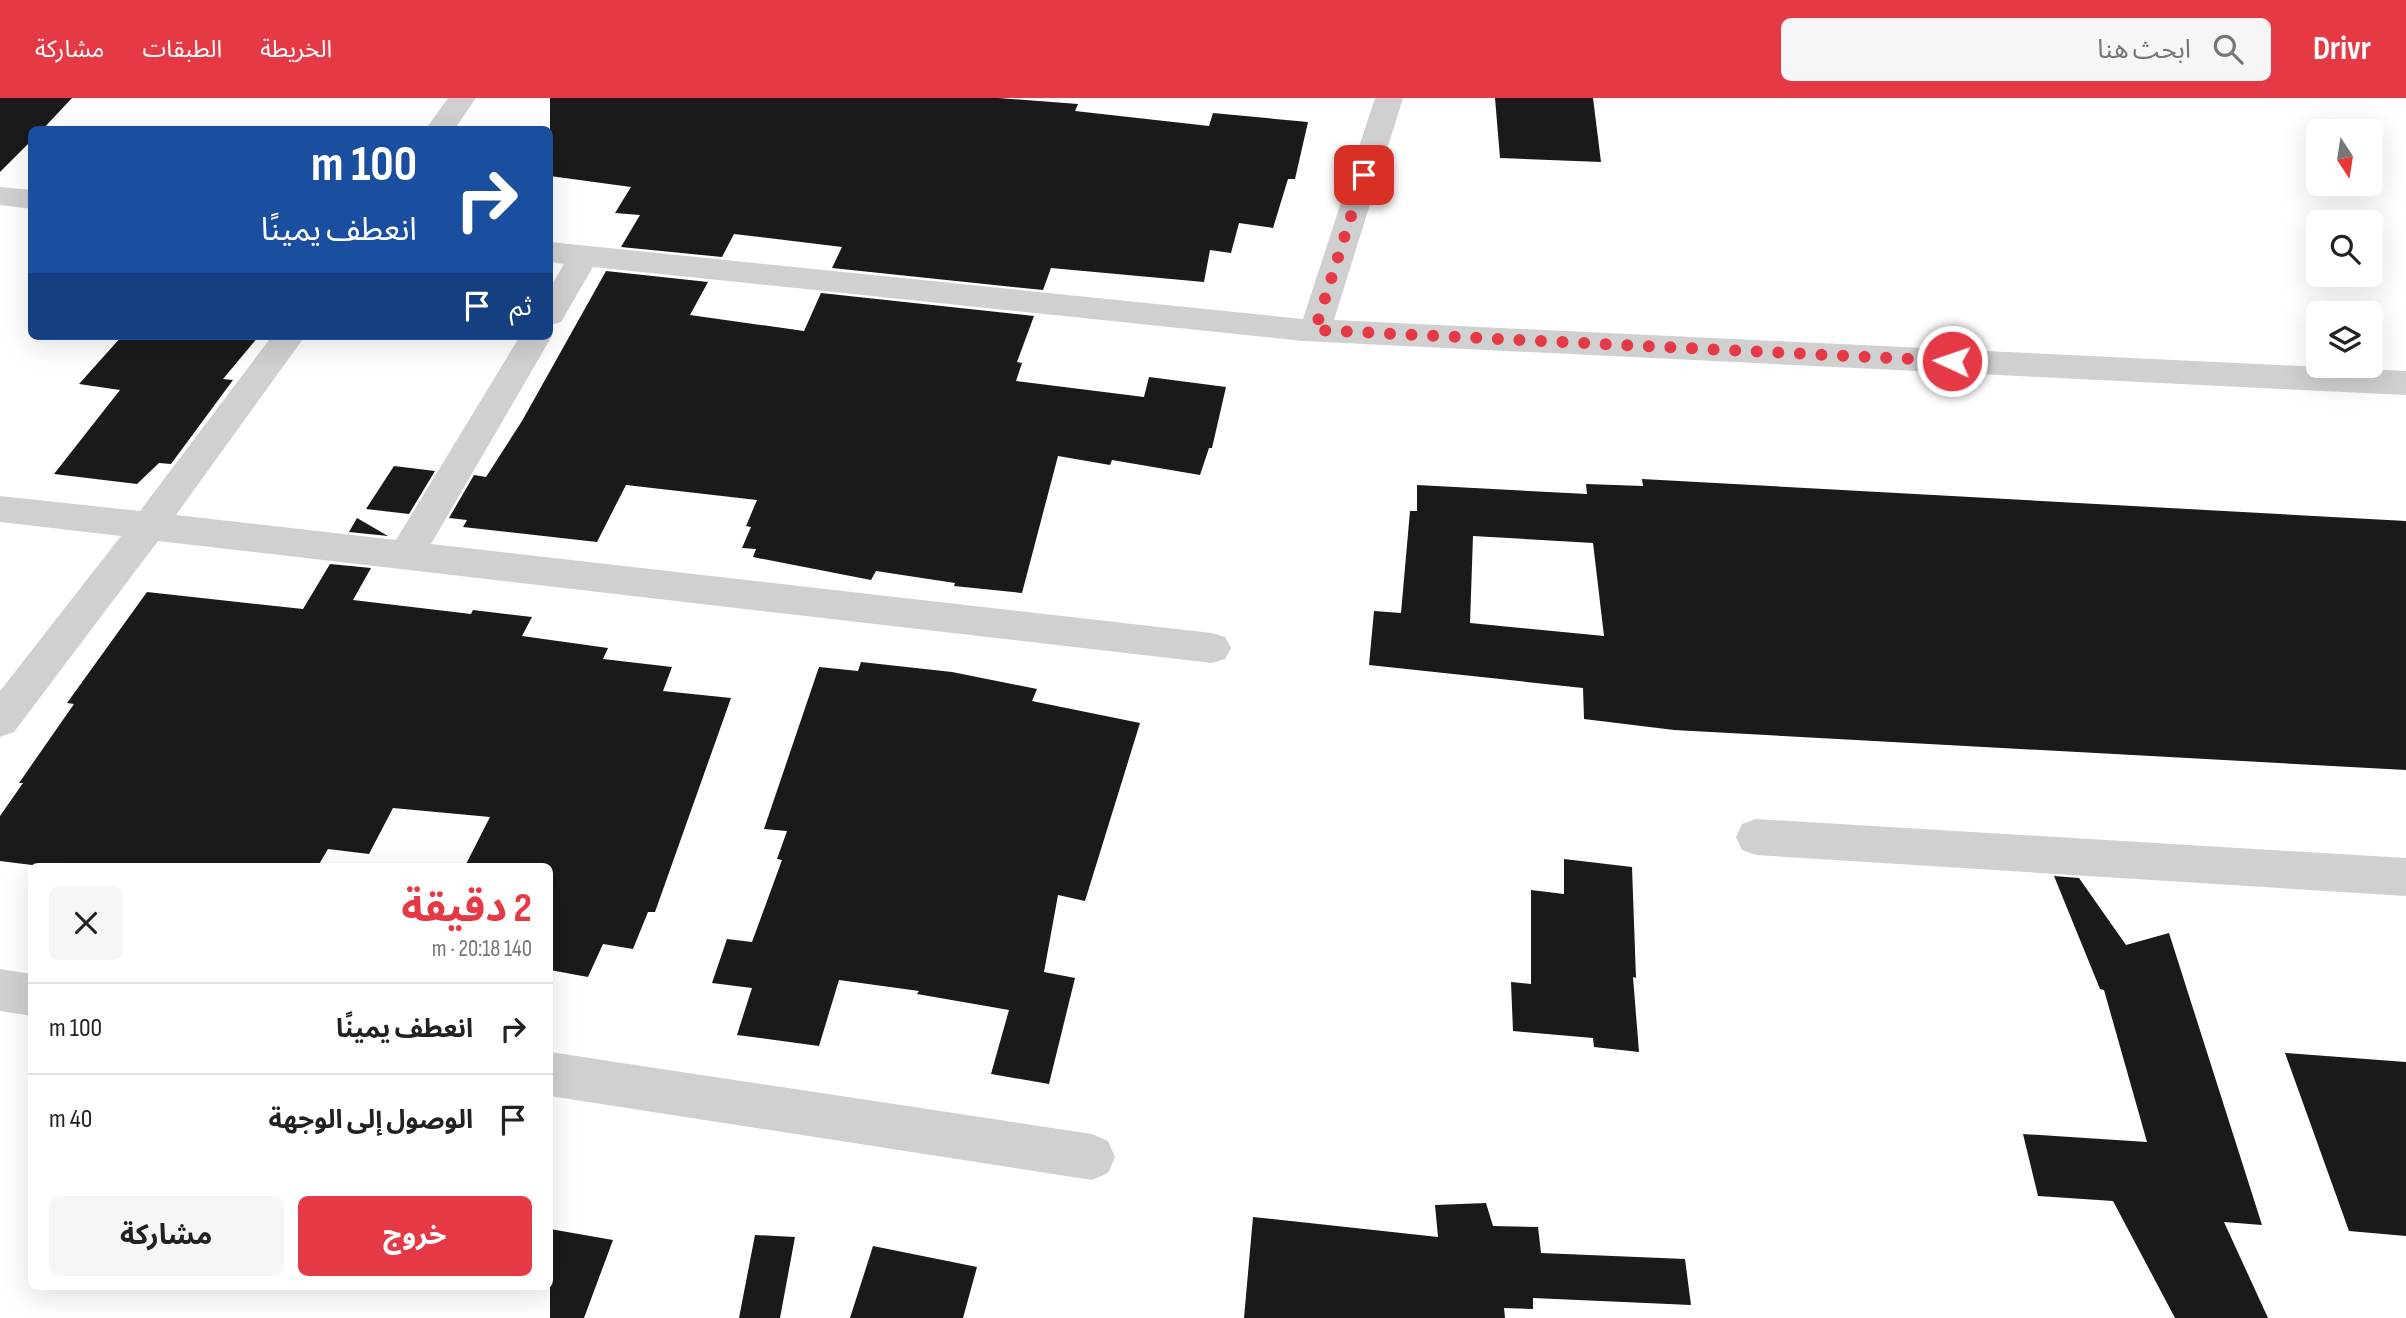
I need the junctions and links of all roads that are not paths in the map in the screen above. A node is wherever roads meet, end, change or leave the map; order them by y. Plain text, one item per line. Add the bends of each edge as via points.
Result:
1 (461, 98) edge
2 (1389, 98) edge
3 (442, 126) edge
4 (0, 196) edge
5 (28, 200) edge
6 (553, 252) edge
7 (584, 256) junction
8 (553, 309) edge
9 (1315, 330) junction
10 (286, 340) edge
11 (534, 340) edge
12 (2406, 383) edge
13 (0, 509) edge
14 (149, 526) junction
15 (405, 555) junction
16 (1212, 648) dead end
17 (0, 720) edge
18 (1756, 837) dead end
19 (2406, 877) edge
20 (0, 990) edge
21 (28, 994) edge
22 (553, 1074) edge
23 (1092, 1157) dead end

1 - 3 street
2 - 9 street
4 - 5 street
6 - 7 street
7 - 8 street
7 - 9 street
9 - 12 street
10 - 14 street
11 - 15 street
13 - 14 street
14 - 15 street
14 - 17 street
15 - 16 street
18 - 19 street
20 - 21 street
22 - 23 street

